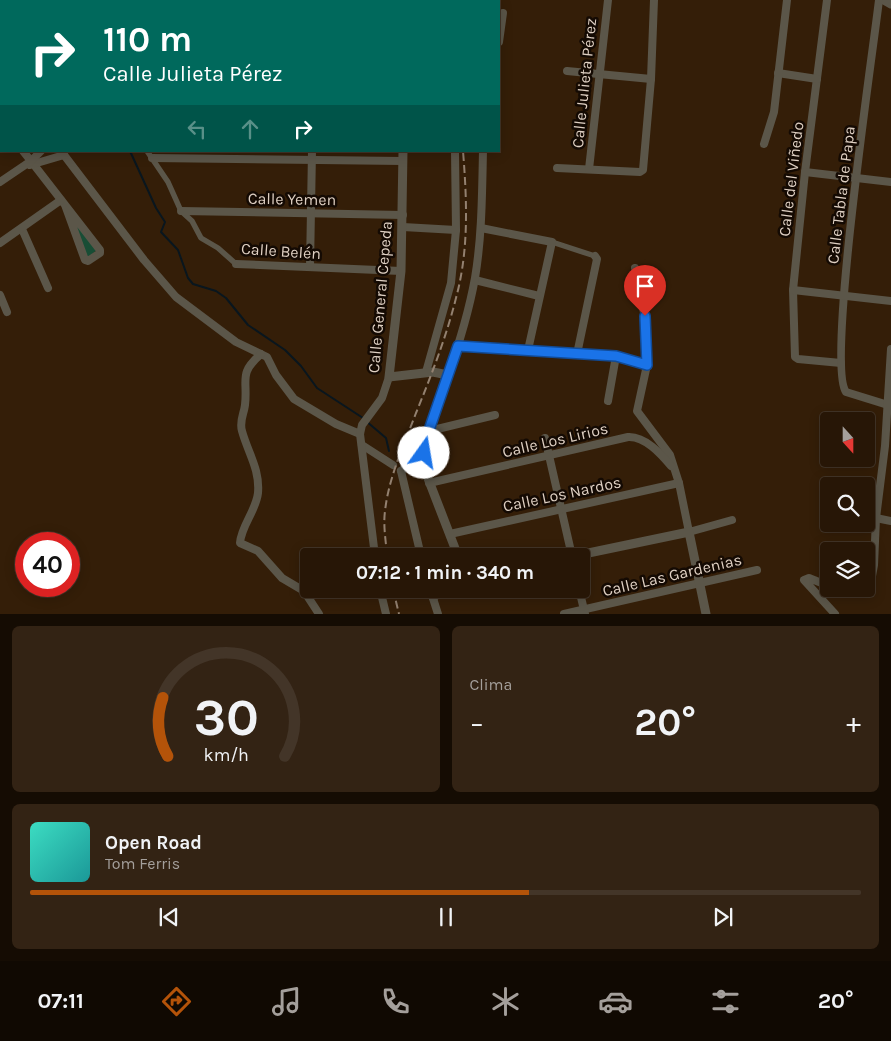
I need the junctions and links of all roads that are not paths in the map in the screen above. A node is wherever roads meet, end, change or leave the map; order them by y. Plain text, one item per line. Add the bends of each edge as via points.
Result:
1 (608, 0) edge
2 (654, 0) edge
3 (787, 0) edge
4 (827, 0) edge
5 (879, 0) edge
6 (884, 0) edge
7 (891, 4) edge
8 (503, 13) dead end
9 (500, 35) edge
10 (566, 71) dead end
11 (778, 73) junction
12 (599, 75) junction
13 (650, 79) junction
14 (817, 79) junction
15 (764, 144) dead end
16 (24, 152) edge
17 (40, 152) edge
18 (148, 152) edge
19 (312, 152) edge
20 (403, 152) edge
21 (454, 152) edge
22 (483, 152) edge
23 (63, 153) edge
24 (212, 155) edge
25 (152, 158) junction
26 (312, 160) junction
27 (403, 161) junction
28 (30, 164) junction
29 (557, 168) dead end
30 (589, 169) junction
31 (805, 172) junction
32 (857, 178) junction
33 (0, 182) edge
34 (891, 182) edge
35 (63, 202) junction
36 (181, 210) junction
37 (310, 212) junction
38 (403, 215) junction
39 (403, 227) junction
40 (481, 228) junction
41 (22, 229) junction
42 (456, 230) junction
43 (552, 242) junction
44 (0, 243) edge
45 (595, 256) joint
46 (236, 264) joint
47 (310, 267) junction
48 (635, 268) dead end
49 (400, 272) junction
50 (475, 280) junction
51 (48, 288) dead end
52 (794, 290) junction
53 (0, 295) edge
54 (843, 295) junction
55 (539, 296) junction
56 (891, 301) edge
57 (7, 312) dead end
58 (458, 346) junction
59 (891, 349) edge
60 (528, 350) junction
61 (261, 354) junction
62 (577, 354) junction
63 (616, 356) junction
64 (841, 363) junction
65 (647, 365) junction
66 (426, 372) junction
67 (448, 375) junction
68 (389, 377) junction
69 (608, 401) dead end
70 (888, 406) edge
71 (494, 415) dead end
72 (429, 430) junction
73 (360, 434) junction
74 (545, 438) dead end
75 (362, 445) junction
76 (424, 453) junction
77 (549, 456) junction
78 (397, 468) junction
79 (882, 469) junction
80 (891, 470) edge
81 (676, 472) junction
82 (429, 483) junction
83 (679, 483) junction
84 (560, 508) junction
85 (876, 518) junction
86 (732, 520) dead end
87 (891, 521) edge
88 (689, 532) junction
89 (450, 534) junction
90 (875, 542) edge
91 (374, 548) edge
92 (419, 548) edge
93 (455, 548) edge
94 (571, 548) edge
95 (590, 552) edge
96 (757, 570) dead end
97 (820, 582) edge
98 (699, 584) junction
99 (382, 598) edge
100 (433, 598) edge
101 (581, 598) edge
102 (584, 611) edge
103 (319, 614) edge
104 (386, 614) edge
105 (438, 614) edge
106 (564, 614) edge
107 (706, 614) edge
108 (835, 614) edge

1 - 12 street, Calle Julieta Pérez
2 - 13 street
3 - 11 street
4 - 14 street, Calle del Viñedo
5 - 32 street, Calle Tabla de Papa
6 - 7 street
8 - 9 street
10 - 12 street
11 - 14 street
11 - 15 street via 774,112
12 - 13 street
12 - 30 street, Calle Julieta Pérez
13 - 30 street via 644,167 640,172
14 - 31 street, Calle del Viñedo
16 - 28 street
17 - 28 street
18 - 25 street, Calle Belén
19 - 26 street
20 - 27 street, Calle General Cepeda
21 - 42 street
22 - 40 street
23 - 28 street
23 - 61 street via 176,297 236,342
24 - 25 street
24 - 26 street
25 - 36 street, Calle Belén
26 - 27 street
26 - 37 street
27 - 38 street, Calle General Cepeda
28 - 33 street
28 - 35 street
29 - 30 street
31 - 32 street
31 - 52 street, Calle del Viñedo
32 - 34 street
32 - 54 street, Calle Tabla de Papa
35 - 35 street via 85,260 88,261 100,250
35 - 41 street
36 - 37 street, Calle Yemen
36 - 46 street, Calle Belén via 192,221 201,238
37 - 38 street, Calle Yemen
37 - 47 street
38 - 39 street, Calle General Cepeda
39 - 42 street
39 - 49 street, Calle General Cepeda
40 - 43 street
40 - 50 street
41 - 44 street
41 - 51 street
42 - 66 street via 451,283
43 - 45 street
43 - 55 street
45 - 62 street via 597,259
46 - 47 street, Calle Belén
47 - 49 street, Calle Belén
48 - 65 street via 647,328
49 - 68 street, Calle General Cepeda
50 - 55 street
50 - 58 street
52 - 54 street
52 - 64 street, Calle del Viñedo via 795,356 798,359
53 - 57 street
54 - 56 street
54 - 64 street, Calle Tabla de Papa
55 - 60 street
58 - 60 street
58 - 67 street
59 - 70 street
60 - 62 street
61 - 73 street via 268,359 294,399
61 - 103 street via 248,367 244,380 245,407 241,430 256,466 258,492 240,543 258,551 282,578 304,591
62 - 63 street
63 - 65 street
63 - 69 street
64 - 70 street, Calle Tabla de Papa via 841,378 846,392
65 - 81 street via 637,411 668,452
66 - 67 street
66 - 68 street
67 - 72 street
68 - 73 street, Calle General Cepeda via 382,398 362,425
70 - 79 street
71 - 72 street
72 - 76 street
73 - 75 street, Calle General Cepeda
74 - 77 street
75 - 78 street
75 - 91 street, Calle General Cepeda
76 - 78 street
76 - 82 street
77 - 81 street, Calle Los Lirios via 634,437 655,449
77 - 82 street, Calle Los Lirios
77 - 84 street
78 - 92 street
79 - 80 street
79 - 85 street
81 - 83 street
82 - 89 street
83 - 84 street, Calle Los Nardos
83 - 88 street
84 - 89 street, Calle Los Nardos
84 - 94 street
85 - 87 street
85 - 90 street
86 - 88 street
88 - 95 street
88 - 98 street
89 - 93 street
96 - 98 street, Calle Las Gardenias
97 - 108 street via 809,578 804,580
98 - 102 street, Calle Las Gardenias
98 - 107 street
99 - 104 street
100 - 105 street
101 - 102 street
102 - 106 street, Calle Las Gardenias

